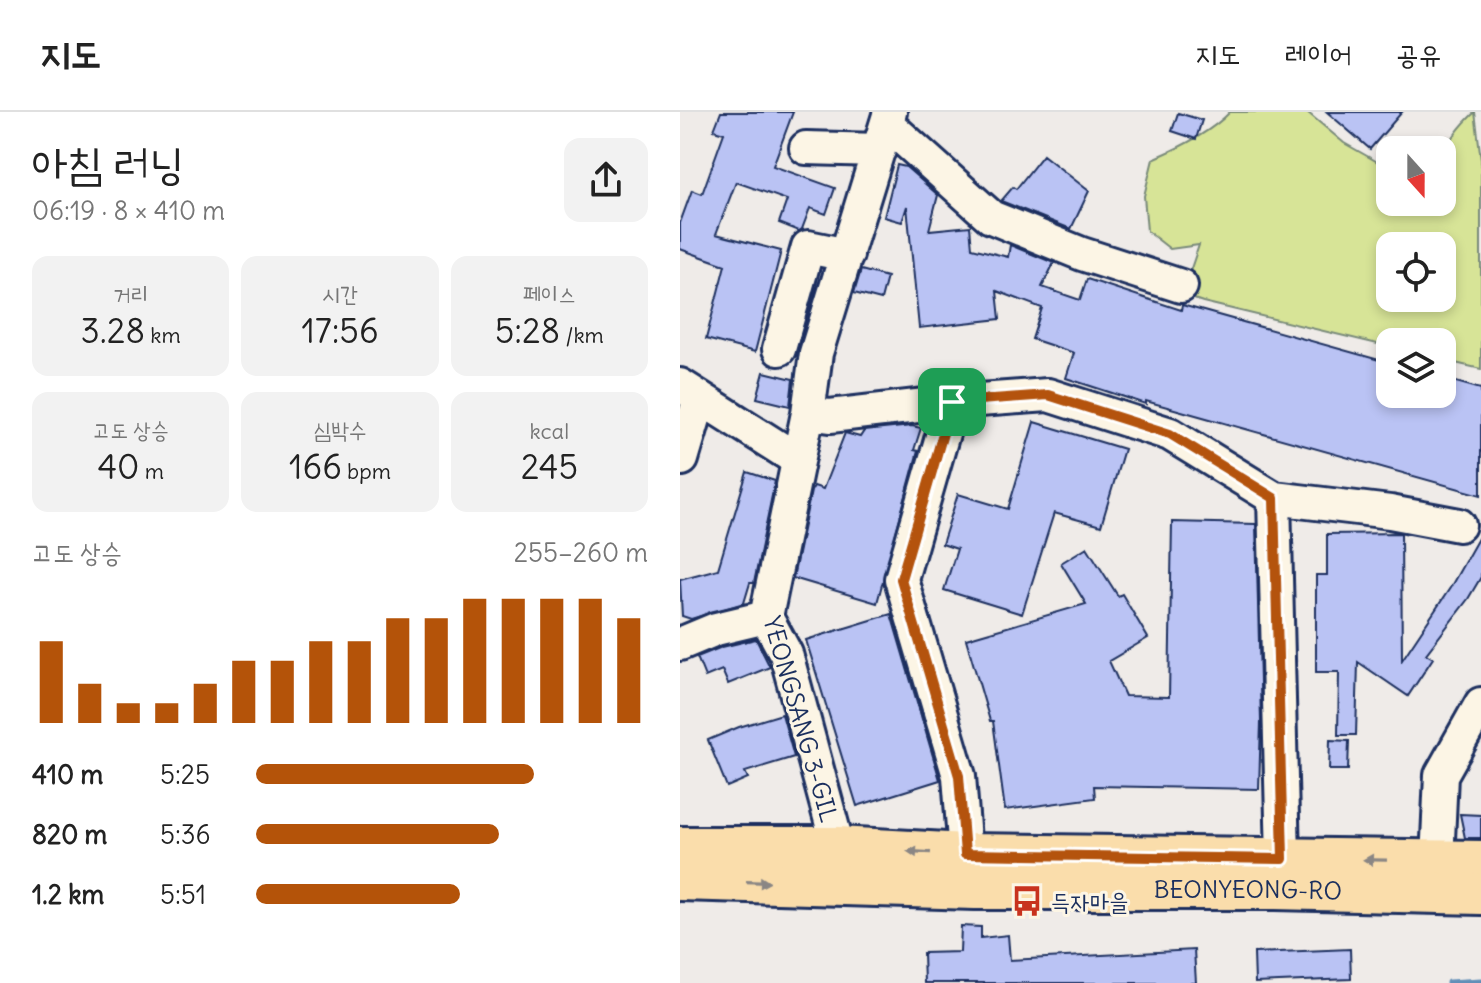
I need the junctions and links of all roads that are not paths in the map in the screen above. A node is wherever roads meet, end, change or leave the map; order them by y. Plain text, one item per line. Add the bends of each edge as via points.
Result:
1 (885, 129) edge
2 (806, 148) dead end
3 (847, 255) junction
4 (1181, 286) dead end
5 (779, 349) dead end
6 (690, 392) edge
7 (952, 402) junction
8 (808, 413) junction
9 (682, 459) edge
10 (798, 460) junction
11 (1274, 498) junction
12 (1459, 525) dead end
13 (766, 617) junction
14 (680, 644) edge
15 (1481, 704) edge
16 (680, 847) edge
17 (965, 854) junction
18 (1283, 859) junction
19 (1437, 861) junction
20 (1481, 861) edge
21 (840, 866) junction
22 (680, 880) edge
23 (1481, 894) edge

1 - 2 street
1 - 3 street, YEONGSANG 3-GIL
1 - 4 street via 991,217
3 - 5 street via 808,247
3 - 8 street, YEONGSANG 3-GIL via 816,353
6 - 9 street
6 - 10 street
7 - 8 street via 830,416
7 - 11 street via 1048,395 1170,434
7 - 17 street via 901,579 959,776
8 - 10 street, YEONGSANG 3-GIL
10 - 13 street, YEONGSANG 3-GIL
11 - 12 street
11 - 18 street, BEONYEONG-RO
13 - 14 street
13 - 21 street, YEONGSANG 3-GIL via 798,690
15 - 19 street via 1441,775
16 - 21 main road, BEONYEONG-RO
17 - 18 main road, BEONYEONG-RO
17 -> 21 main road, BEONYEONG-RO
19 -> 18 main road, BEONYEONG-RO
19 - 20 main road, BEONYEONG-RO
22 -> 21 main road, BEONYEONG-RO
21 - 23 main road, BEONYEONG-RO via 975,889

